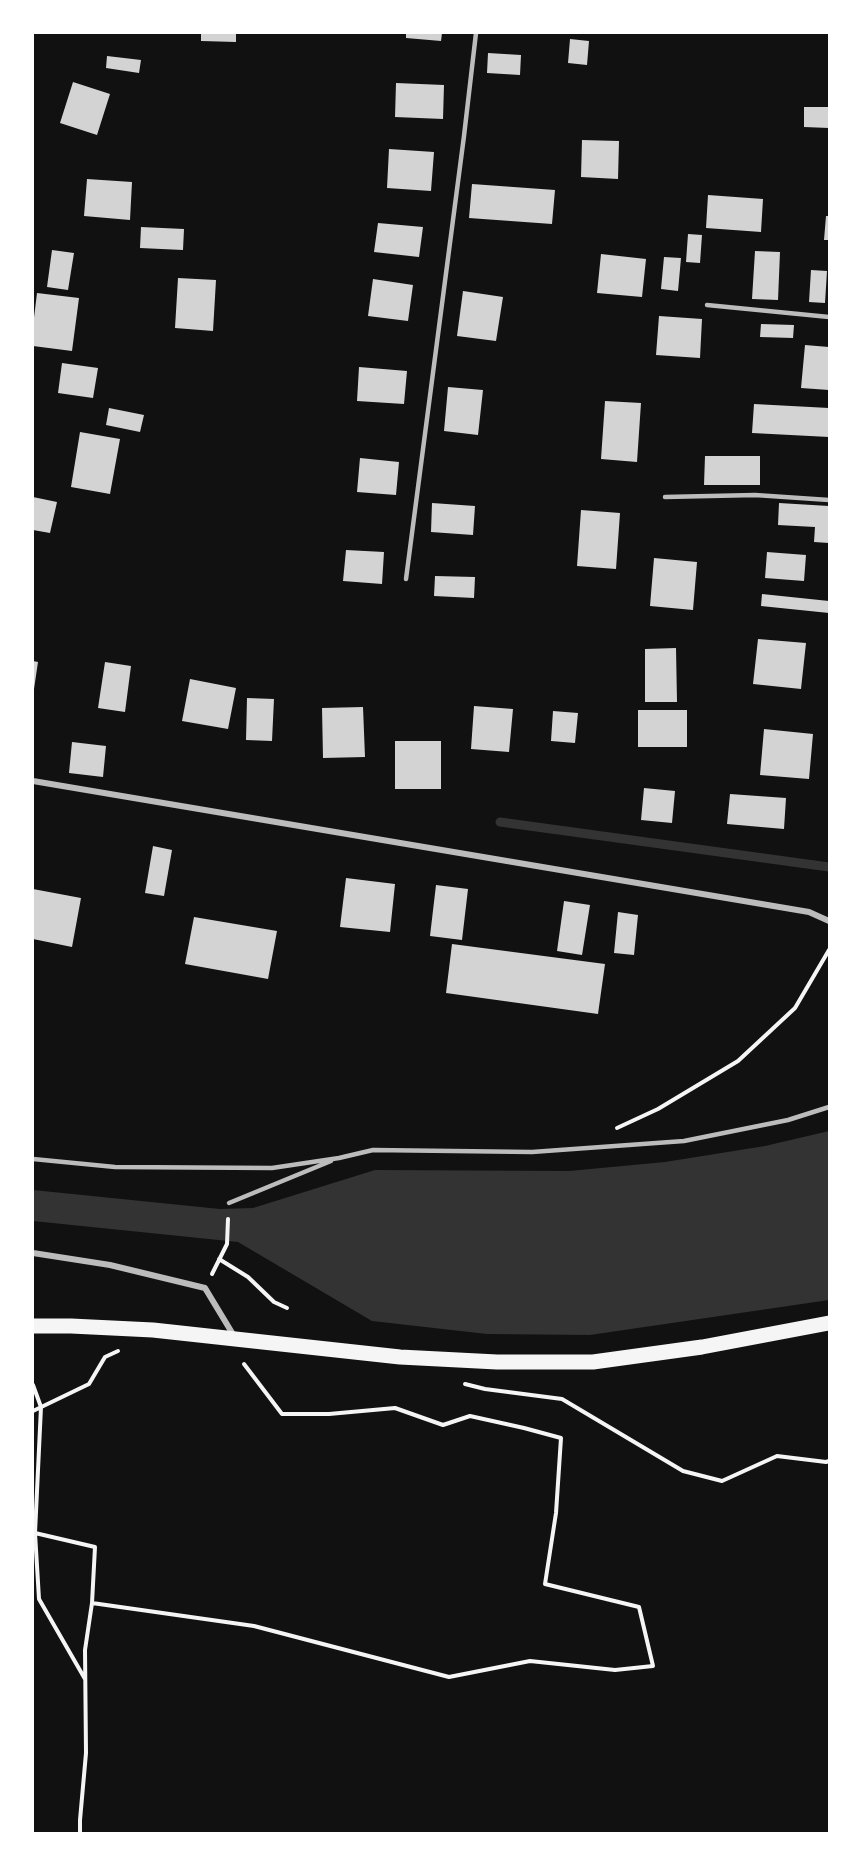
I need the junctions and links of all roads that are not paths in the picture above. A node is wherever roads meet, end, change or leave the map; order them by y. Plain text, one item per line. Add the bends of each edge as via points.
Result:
1 (476, 33) edge
2 (707, 305) dead end
3 (829, 317) edge
4 (665, 497) dead end
5 (829, 500) edge
6 (406, 579) dead end
7 (33, 781) edge
8 (829, 921) edge
9 (829, 1107) edge
10 (339, 1158) junction
11 (33, 1159) edge
12 (229, 1203) road end
13 (33, 1253) edge
14 (829, 1323) edge
15 (33, 1326) edge
16 (236, 1339) junction

1 - 6 lane
2 - 3 lane
4 - 5 lane via 755,495
7 - 8 street via 809,912
9 - 10 lane via 684,1141 522,1152 373,1150
10 - 11 lane via 272,1168 115,1167
10 - 12 lane
13 - 16 street via 110,1265 205,1288
14 - 16 main road via 593,1362 400,1357
15 - 16 main road via 153,1330

